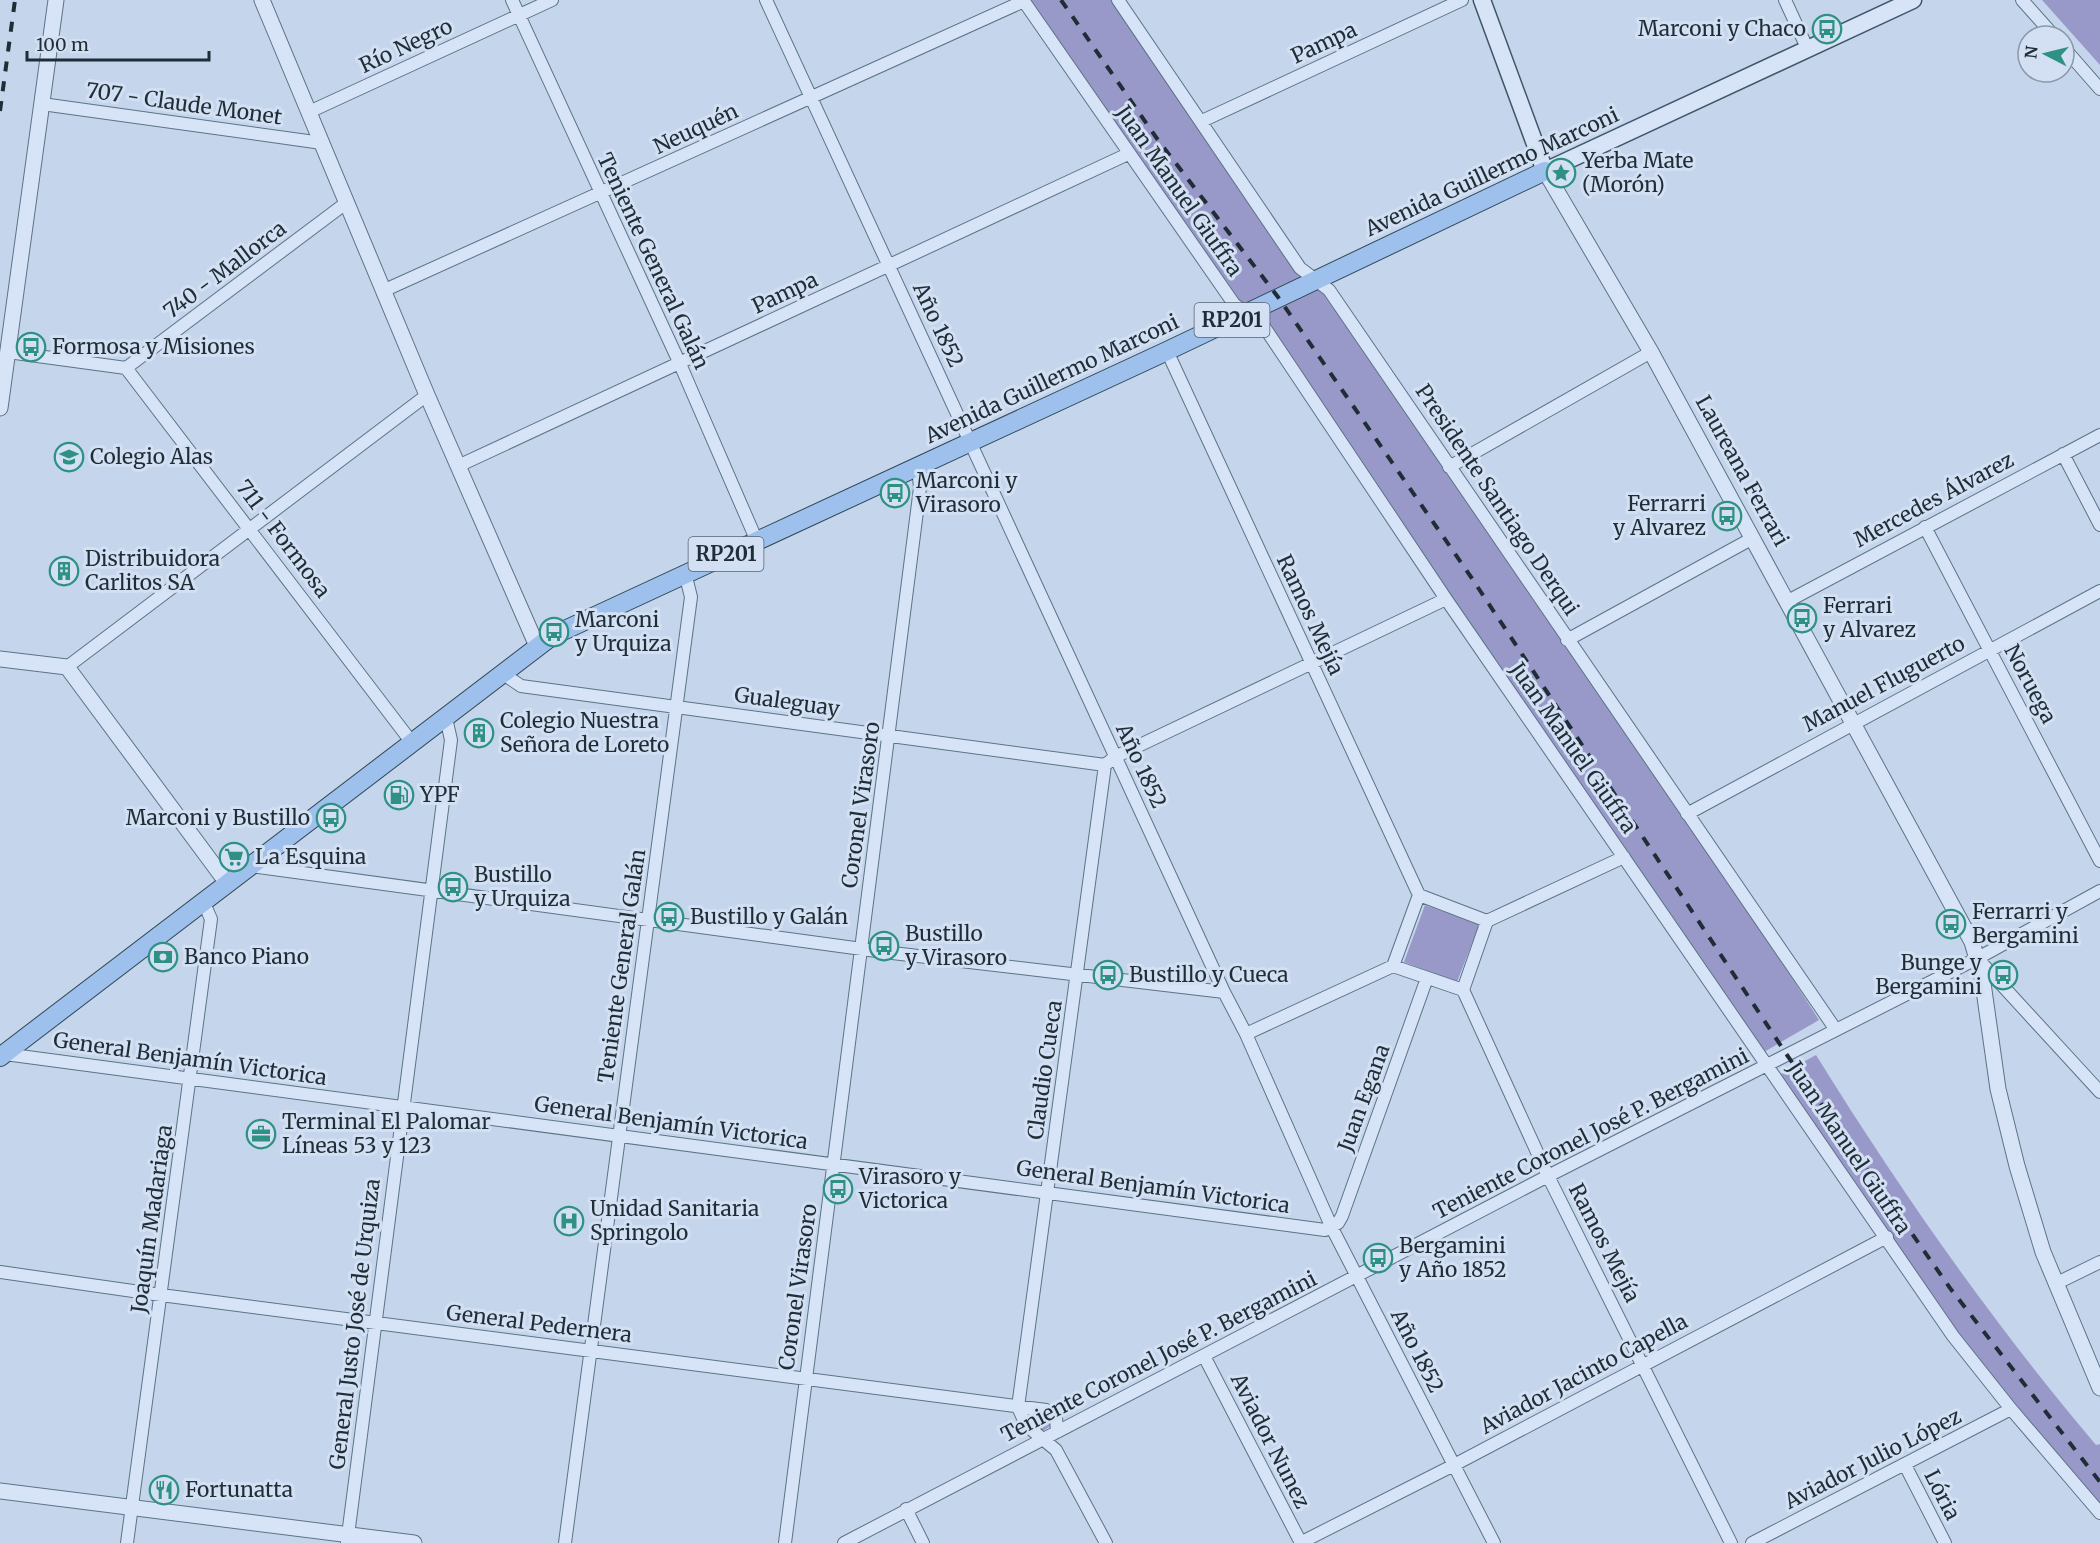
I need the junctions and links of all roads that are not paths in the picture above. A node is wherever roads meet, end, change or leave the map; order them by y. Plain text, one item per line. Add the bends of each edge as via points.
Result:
1 (56, 0) edge
2 (262, 0) edge
3 (512, 0) edge
4 (552, 0) edge
5 (766, 0) edge
6 (1118, 0) edge
7 (1462, 0) edge
8 (1482, 0) edge
9 (1785, 0) edge
10 (1913, 0) edge
11 (2022, 0) edge
12 (1023, 1) edge
13 (519, 15) junction
14 (2043, 24) edge
15 (1808, 51) junction
16 (2076, 62) edge
17 (2100, 89) edge
18 (811, 98) junction
19 (42, 104) junction
20 (309, 112) junction
21 (1202, 121) junction
22 (322, 143) junction
23 (1128, 154) junction
24 (1545, 171) junction
25 (600, 194) junction
26 (346, 203) junction
27 (889, 265) junction
28 (1316, 279) junction
29 (385, 290) junction
30 (1248, 312) junction
31 (1167, 351) junction
32 (8, 352) junction
33 (1651, 352) junction
34 (680, 364) junction
35 (126, 368) junction
36 (426, 395) junction
37 (0, 408) edge
38 (2100, 435) edge
39 (971, 441) junction
40 (2063, 454) junction
41 (458, 466) junction
42 (918, 466) junction
43 (1449, 467) junction
44 (2100, 525) edge
45 (1925, 527) junction
46 (252, 530) junction
47 (1753, 538) junction
48 (756, 540) junction
49 (685, 573) junction
50 (2100, 591) edge
51 (1446, 599) junction
52 (1788, 601) junction
53 (1567, 640) junction
54 (537, 646) junction
55 (1990, 649) junction
56 (0, 659) edge
57 (1310, 663) junction
58 (67, 667) junction
59 (502, 673) junction
60 (676, 706) junction
61 (446, 718) junction
62 (1853, 723) junction
63 (890, 735) junction
64 (413, 744) junction
65 (1115, 757) junction
66 (1105, 765) junction
67 (1127, 782) junction
68 (1103, 787) junction
69 (1687, 814) junction
70 (1624, 857) junction
71 (2100, 861) edge
72 (251, 867) junction
73 (227, 883) junction
74 (432, 890) junction
75 (2100, 891) edge
76 (1419, 895) junction
77 (203, 901) junction
78 (647, 920) junction
79 (1487, 921) junction
80 (861, 948) junction
81 (1978, 958) junction
82 (1393, 966) junction
83 (1077, 976) junction
84 (1427, 978) junction
85 (1463, 990) junction
86 (1224, 992) junction
87 (1836, 1030) junction
88 (1246, 1034) junction
89 (2, 1055) edge
90 (1768, 1065) junction
91 (191, 1080) junction
92 (2100, 1092) edge
93 (403, 1107) junction
94 (619, 1136) junction
95 (833, 1164) junction
96 (1548, 1176) junction
97 (1047, 1192) junction
98 (1332, 1228) junction
99 (1887, 1237) junction
100 (2100, 1262) edge
101 (0, 1272) edge
102 (1357, 1277) junction
103 (2055, 1284) junction
104 (161, 1295) junction
105 (374, 1323) junction
106 (590, 1350) junction
107 (1204, 1356) junction
108 (1643, 1364) junction
109 (805, 1377) junction
110 (2100, 1388) edge
111 (1018, 1407) junction
112 (2011, 1409) junction
113 (1057, 1432) junction
114 (1045, 1439) junction
115 (1454, 1465) junction
116 (1905, 1465) junction
117 (0, 1491) edge
118 (133, 1506) junction
119 (906, 1509) junction
120 (2100, 1513) edge
121 (348, 1538) edge
122 (128, 1543) edge
123 (414, 1543) edge
124 (566, 1543) edge
125 (785, 1543) edge
126 (844, 1543) edge
127 (923, 1543) edge
128 (1106, 1543) edge
129 (1300, 1543) edge
130 (1494, 1543) edge
131 (1731, 1543) edge
132 (1752, 1543) edge
133 (1945, 1543) edge

1 - 19 street
2 - 20 street
3 - 13 street, Teniente General Galán
4 - 13 street, Río Negro
5 - 18 street, Año 1852
6 - 21 street, Presidente Santiago Derqui
7 - 21 street, Pampa
8 - 24 main road, Laureana Ferrari
9 - 15 street
10 - 15 main road, Avenida Guillermo Marconi
11 - 14 street
12 - 18 street, Neuquén
12 - 23 street, Juan Manuel Giuffra
13 - 20 street, Río Negro
13 - 25 street, Teniente General Galán
15 - 24 main road, Avenida Guillermo Marconi
16 - 17 street
18 - 25 street, Neuquén
18 - 27 street, Año 1852
19 - 22 street, 707 - Claude Monet
19 - 32 street
20 - 22 street
21 - 28 street, Presidente Santiago Derqui via 1300,268
22 - 26 street
23 - 27 street, Pampa
23 - 30 street, Juan Manuel Giuffra via 1234,304
24 - 28 main road, Avenida Guillermo Marconi / RP201
24 - 33 street, Laureana Ferrari
25 - 29 street, Neuquén
25 - 34 street, Teniente General Galán
26 - 29 street
26 - 35 street, 740 - Mallorca
27 - 34 street, Pampa
27 - 39 street, Año 1852
28 - 30 main road, Avenida Guillermo Marconi / RP201
28 - 43 street, Presidente Santiago Derqui via 1329,290
29 - 36 street
30 - 31 main road, Avenida Guillermo Marconi / RP201
30 - 51 street, Juan Manuel Giuffra via 1263,326
31 - 39 main road, Avenida Guillermo Marconi / RP201
31 - 57 street, Ramos Mejía
32 - 35 street
32 - 37 street
33 - 43 street
33 - 47 street, Laureana Ferrari
34 - 41 street, Pampa
34 - 48 street, Teniente General Galán
35 - 46 street, 711 - Formosa
36 - 41 street
36 - 46 street
38 - 40 street, Mercedes Álvarez
39 - 42 main road, Avenida Guillermo Marconi / RP201
39 - 65 street, Año 1852
40 - 44 street
40 - 45 street, Mercedes Álvarez
41 - 54 street
42 - 48 main road, Avenida Guillermo Marconi / RP201
42 - 63 street, Coronel Virasoro via 921,488
43 - 53 street, Presidente Santiago Derqui
45 - 52 street, Mercedes Álvarez
45 - 55 street, Noruega
46 - 58 street
46 - 64 street, 711 - Formosa
47 - 52 street, Laureana Ferrari
47 - 53 street
48 - 49 main road, Avenida Guillermo Marconi / RP201
49 - 54 main road, Avenida Guillermo Marconi / RP201
49 - 60 street, Teniente General Galán via 691,597
50 - 55 street, Manuel Fluguerto
51 - 57 street
51 - 70 street, Juan Manuel Giuffra
52 - 62 street, Laureana Ferrari
53 - 69 street, Presidente Santiago Derqui
54 - 59 main road, RP201
55 - 62 street, Manuel Fluguerto
55 - 71 street, Noruega
56 - 58 street
57 - 65 street
57 - 76 street, Ramos Mejía
58 - 73 street
59 - 60 street, Gualeguay via 521,686
59 - 61 main road, RP201
60 - 63 street, Gualeguay
60 - 78 street, Teniente General Galán
61 - 64 main road, RP201
61 - 74 street, General Justo José de Urquiza via 451,740
62 - 69 street, Manuel Fluguerto
62 - 81 street, Laureana Ferrari
63 - 66 street, Gualeguay
63 - 80 street, Coronel Virasoro
64 - 72 main road, RP201
65 - 66 street
65 - 67 street, Año 1852
66 - 68 street, Claudio Cueca
67 - 68 street via 1114,780
67 - 86 street, Año 1852
68 - 83 street, Claudio Cueca
69 - 87 street, Presidente Santiago Derqui
70 - 79 street
70 - 90 street, Juan Manuel Giuffra
72 - 73 main road, RP201
72 - 74 street
73 - 77 main road, RP201
74 - 78 street
74 - 93 street, General Justo José de Urquiza
75 - 81 street, Teniente Coronel José P. Bergamini
76 - 79 street
76 - 82 street
77 - 89 main road, RP201
77 - 91 street, Joaquín Madariaga via 211,919
78 - 80 street
78 - 94 street, Teniente General Galán
79 - 85 street
80 - 83 street
80 - 95 street, Coronel Virasoro
81 - 87 street, Teniente Coronel José P. Bergamini
81 - 92 street
81 - 103 street via 2008,1134
82 - 84 street
82 - 88 street
83 - 86 street
83 - 97 street, Claudio Cueca
84 - 85 street
84 - 98 street, Juan Egana via 1342,1216
85 - 96 street, Ramos Mejía
86 - 88 street, Año 1852
87 - 90 street, Teniente Coronel José P. Bergamini
88 - 98 street, Año 1852
89 - 91 street, General Benjamín Victorica
90 - 96 street, Teniente Coronel José P. Bergamini
90 - 99 street, Juan Manuel Giuffra
91 - 93 street, General Benjamín Victorica
91 - 104 street, Joaquín Madariaga
93 - 94 street, General Benjamín Victorica
93 - 105 street, General Justo José de Urquiza
94 - 95 street, General Benjamín Victorica
94 - 106 street, Teniente General Galán
95 - 97 street, General Benjamín Victorica
95 - 109 street, Coronel Virasoro
96 - 102 street, Teniente Coronel José P. Bergamini
96 - 108 street, Ramos Mejía
97 - 98 street, General Benjamín Victorica via 1318,1230
97 - 111 street, Claudio Cueca
98 - 102 street, Año 1852
99 - 108 street, Aviador Jacinto Capella
99 - 112 street, Juan Manuel Giuffra via 1953,1336
100 - 103 street
101 - 104 street, General Pedernera
102 - 107 street, Teniente Coronel José P. Bergamini
102 - 115 street, Año 1852
103 - 110 street
104 - 105 street, General Pedernera
104 - 118 street, Joaquín Madariaga
105 - 106 street, General Pedernera
105 - 121 street, General Justo José de Urquiza
106 - 109 street, General Pedernera
106 - 124 street, Teniente General Galán
107 - 113 street, Teniente Coronel José P. Bergamini
107 - 129 street, Aviador Nunez
108 - 115 street, Aviador Jacinto Capella
108 - 131 street, Ramos Mejía
109 - 111 street, General Pedernera
109 - 125 street, Coronel Virasoro
111 - 113 street, General Pedernera via 1051,1413 1056,1417
111 - 114 street via 1026,1425
112 - 116 street, Aviador Julio López
112 - 120 street, Juan Manuel Giuffra
113 - 114 street, Teniente Coronel José P. Bergamini
114 - 119 street, Teniente Coronel José P. Bergamini
114 - 128 street via 1056,1450
115 - 129 street, Aviador Jacinto Capella
115 - 130 street, Año 1852
116 - 132 street, Aviador Julio López
116 - 133 street, Lória
117 - 118 street
118 - 121 street
118 - 122 street, Joaquín Madariaga
119 - 126 street, Teniente Coronel José P. Bergamini
119 - 127 street
121 - 123 street

